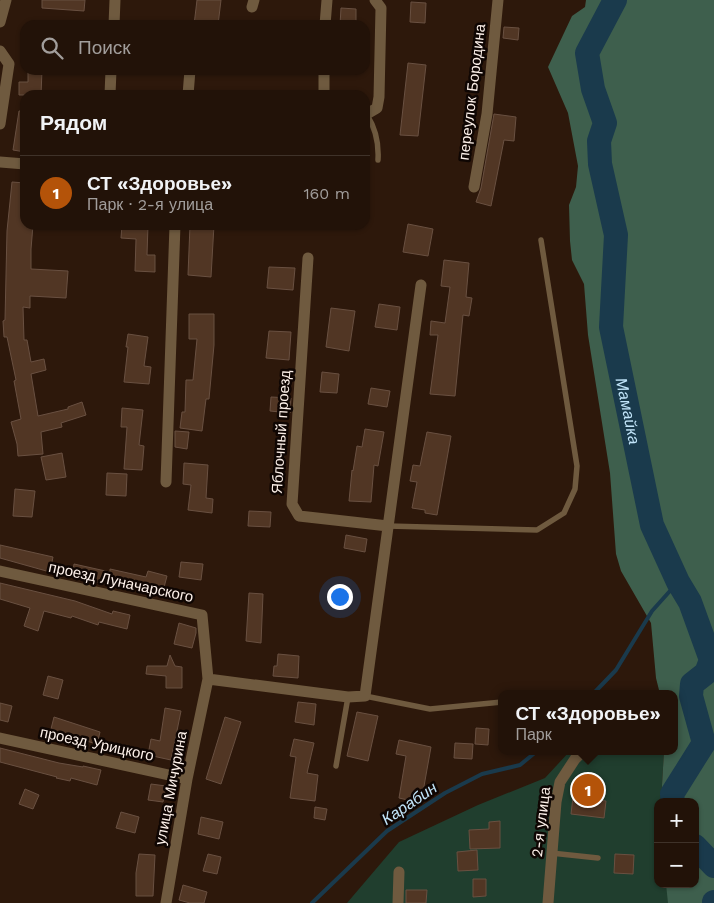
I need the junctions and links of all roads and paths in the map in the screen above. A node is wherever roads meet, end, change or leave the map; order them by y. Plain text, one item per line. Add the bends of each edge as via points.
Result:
1 (6, 0) edge
2 (115, 0) edge
3 (327, 0) edge
4 (375, 0) edge
5 (498, 0) edge
6 (114, 20) edge
7 (325, 20) edge
8 (0, 22) edge
9 (0, 51) edge
10 (112, 75) edge
11 (190, 75) edge
12 (324, 75) edge
13 (110, 90) edge
14 (188, 90) edge
15 (324, 90) edge
16 (370, 112) edge
17 (370, 120) edge
18 (0, 124) edge
19 (378, 160) dead end
20 (0, 162) edge
21 (20, 164) edge
22 (474, 186) dead end
23 (175, 230) edge
24 (541, 240) dead end
25 (308, 258) dead end
26 (421, 285) dead end
27 (166, 482) dead end
28 (388, 526) junction
29 (0, 571) edge
30 (208, 680) junction
31 (365, 696) junction
32 (348, 697) junction
33 (498, 702) edge
34 (0, 738) edge
35 (579, 755) edge
36 (336, 766) dead end
37 (187, 778) junction
38 (552, 853) junction
39 (598, 858) dead end
40 (399, 872) dead end
41 (166, 903) edge
42 (398, 903) edge
43 (548, 903) edge

1 - 8 street
2 - 6 street
3 - 7 street
4 - 16 street via 381,8 379,96 377,108
5 - 22 street, переулок Бородина via 487,114
9 - 18 street via 9,64
10 - 13 street
11 - 14 street
12 - 15 street
17 - 19 lane via 379,149
20 - 21 street
23 - 27 street
24 - 28 lane via 578,466 575,489 564,513 537,530
25 - 28 street, Яблочный проезд via 292,504 299,516
26 - 28 street
28 - 31 street
29 - 30 street, проезд Луначарского via 202,615
30 - 32 street
30 - 37 street, улица Мичурина
31 - 32 street
31 - 33 lane via 430,709
32 - 36 lane
34 - 37 street, проезд Урицкого
35 - 38 street, 2-я улица via 560,782
37 - 41 street, улица Мичурина
38 - 39 lane
38 - 43 street, 2-я улица
40 - 42 street

